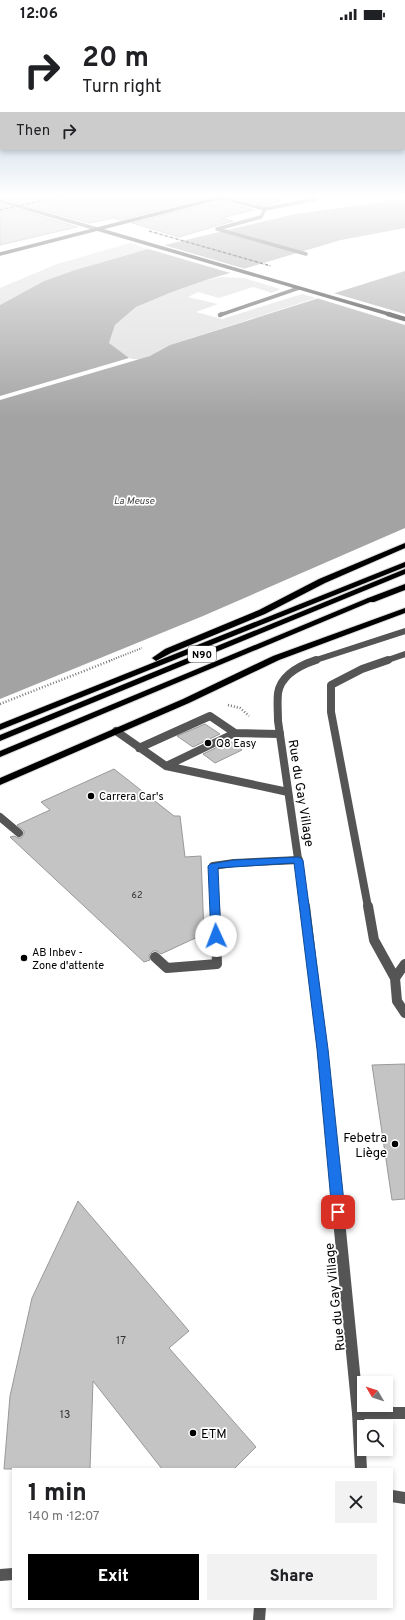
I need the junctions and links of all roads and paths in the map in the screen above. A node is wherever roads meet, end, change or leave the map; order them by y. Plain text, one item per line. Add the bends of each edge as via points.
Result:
1 (232, 269) edge
2 (298, 288) junction
3 (220, 315) dead end
4 (405, 319) edge
5 (405, 545) edge
6 (405, 564) edge
7 (405, 571) edge
8 (405, 586) edge
9 (371, 600) joint
10 (405, 610) edge
11 (405, 631) edge
12 (405, 654) edge
13 (125, 676) junction
14 (0, 726) edge
15 (116, 731) junction
16 (235, 733) junction
17 (280, 734) junction
18 (0, 738) edge
19 (139, 748) junction
20 (0, 754) edge
21 (166, 766) junction
22 (0, 782) edge
23 (288, 792) junction
24 (0, 817) edge
25 (19, 833) dead end
26 (299, 860) junction
27 (155, 957) dead end
28 (405, 964) edge
29 (395, 978) junction
30 (405, 1013) edge
31 (405, 1412) edge
32 (358, 1413) junction
33 (361, 1468) edge
34 (393, 1496) edge
35 (405, 1498) edge
36 (12, 1574) edge
37 (0, 1575) edge
38 (260, 1608) edge
39 (259, 1620) edge

1 - 2 street
2 - 3 street
2 - 4 street
5 - 13 main road, N90 via 322,581 262,612 168,650
6 - 13 main road, N90
7 - 18 main road, N90
8 - 9 highway
9 - 20 main road, N90
10 - 15 main road via 276,658
11 - 17 street, Rue du Gay Village via 310,662 287,676 278,693
12 - 29 street via 362,668 331,685 330,712 374,940
13 - 14 main road, N90
15 - 19 street
15 - 22 main road
16 - 17 street
16 - 19 street via 210,716
16 - 21 street
17 - 23 street, Rue du Gay Village
19 - 21 street
21 - 23 street
23 - 26 street, Rue du Gay Village
24 - 25 street
26 - 27 street via 213,866 216,964 167,968
26 - 32 street, Rue du Gay Village via 325,1072
28 - 29 street
29 - 30 street via 397,1002
31 - 32 street
32 - 33 street, Rue du Gay Village
34 - 35 street
36 - 37 street
38 - 39 street

